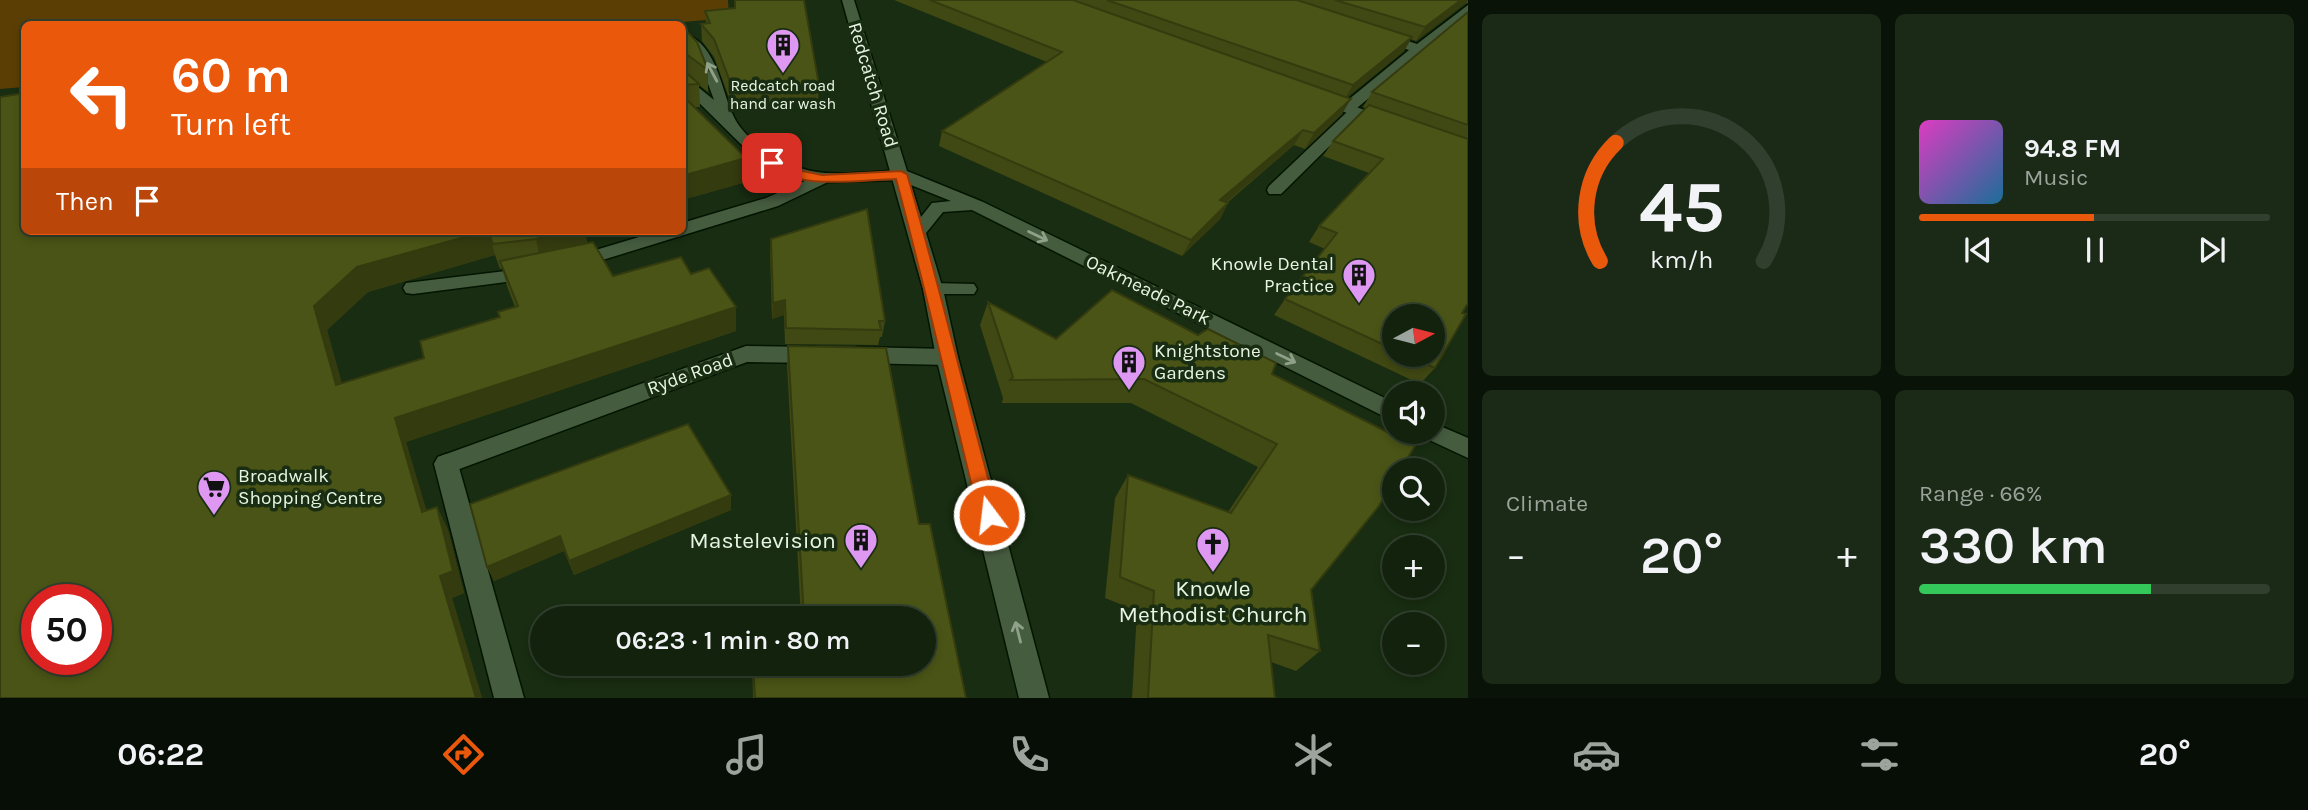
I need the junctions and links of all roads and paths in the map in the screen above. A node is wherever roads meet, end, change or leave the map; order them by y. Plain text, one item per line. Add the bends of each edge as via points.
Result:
1 (848, 0) edge
2 (1468, 9) edge
3 (1367, 33) edge
4 (686, 39) edge
5 (698, 47) junction
6 (1418, 49) junction
7 (686, 53) edge
8 (686, 82) edge
9 (1307, 94) edge
10 (1351, 110) junction
11 (729, 121) junction
12 (1406, 130) edge
13 (901, 174) junction
14 (822, 179) junction
15 (1275, 190) dead end
16 (976, 206) junction
17 (686, 228) edge
18 (917, 232) junction
19 (664, 235) edge
20 (413, 288) edge
21 (933, 289) junction
22 (967, 289) dead end
23 (947, 356) junction
24 (1382, 407) edge
25 (1445, 438) edge
26 (1468, 449) edge
27 (509, 698) edge
28 (1034, 698) edge

1 - 13 main road, Redcatch Road
2 - 6 main road
3 - 6 main road
4 - 5 main road
5 - 7 main road
11 -> 5 main road via 720,88
6 - 10 main road
8 - 11 main road
9 - 10 main road
10 - 12 main road
10 - 15 main road
11 - 14 main road via 759,156 784,170
13 - 14 main road
13 - 16 main road, Oakmeade Park
13 - 18 main road, Redcatch Road
14 - 17 main road via 772,202
16 - 18 main road, Oakmeade Park via 938,207
16 -> 24 main road, Oakmeade Park
18 - 21 main road, Redcatch Road
19 - 20 main road via 552,270
21 - 22 main road
21 - 23 main road, Redcatch Road
23 - 27 main road, Ryde Road via 746,354 446,464
28 -> 23 main road, Redcatch Road
25 - 26 main road

